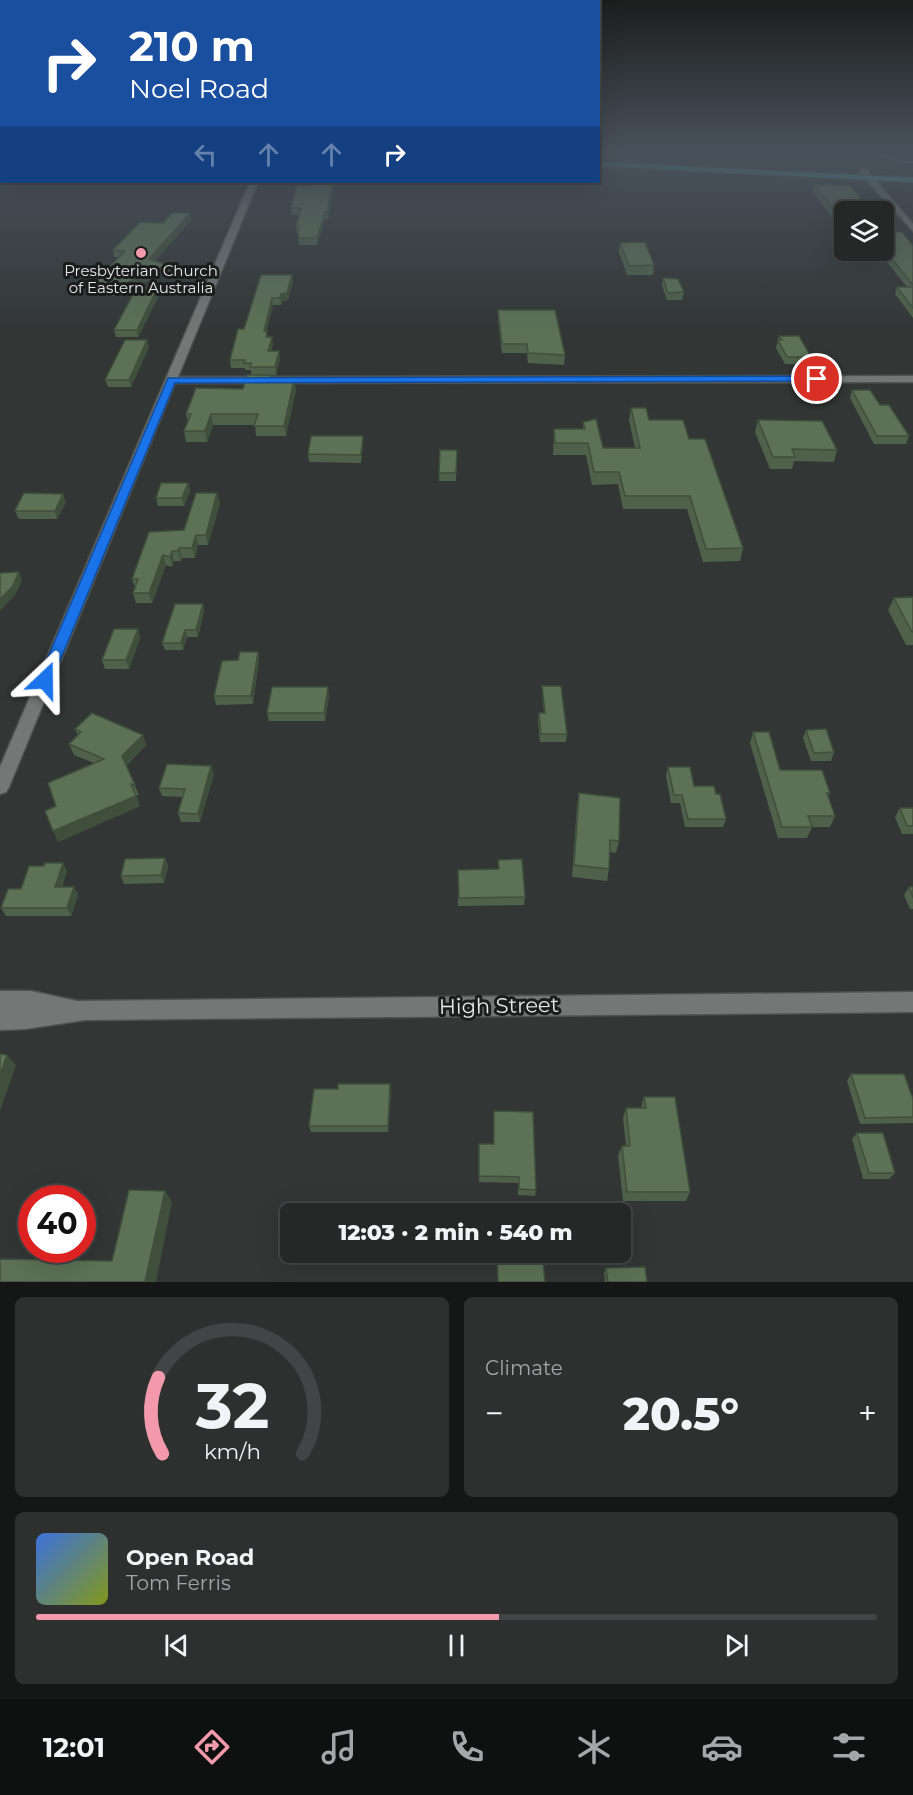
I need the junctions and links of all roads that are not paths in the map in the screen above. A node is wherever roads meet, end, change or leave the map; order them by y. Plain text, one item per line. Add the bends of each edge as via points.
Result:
1 (242, 211) edge
2 (896, 211) edge
3 (913, 230) edge
4 (913, 379) edge
5 (171, 380) junction
6 (0, 787) edge
7 (0, 1001) edge
8 (913, 1002) edge
9 (85, 1010) junction
10 (0, 1020) edge

1 - 5 street
2 - 3 street
4 - 5 street
5 - 6 street
7 - 9 street, High Street via 31,1001
8 - 9 street, High Street
9 - 10 street, High Street

